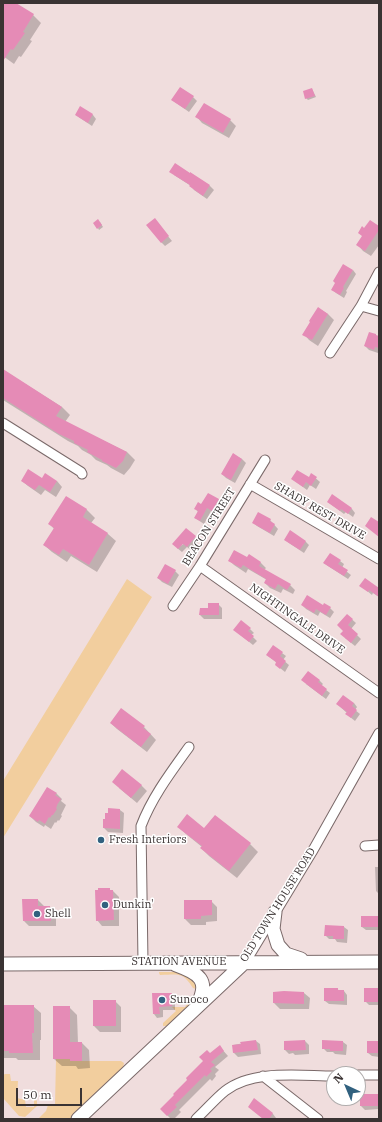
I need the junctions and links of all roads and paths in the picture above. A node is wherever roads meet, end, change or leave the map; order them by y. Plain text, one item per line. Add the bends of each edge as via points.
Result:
1 (379, 272) edge
2 (361, 306) junction
3 (379, 311) edge
4 (330, 353) dead end
5 (3, 423) edge
6 (266, 460) dead end
7 (82, 474) dead end
8 (250, 484) junction
9 (379, 559) edge
10 (200, 566) junction
11 (173, 606) dead end
12 (379, 692) edge
13 (379, 733) edge
14 (188, 747) dead end
15 (379, 845) edge
16 (365, 846) dead end
17 (275, 912) junction
18 (143, 962) junction
19 (166, 962) junction
20 (246, 962) junction
21 (308, 962) junction
22 (379, 962) edge
23 (3, 964) edge
24 (194, 1010) junction
25 (366, 1075) edge
26 (379, 1075) edge
27 (263, 1076) junction
28 (326, 1076) edge
29 (78, 1119) edge
30 (196, 1119) edge
31 (318, 1119) edge

1 - 2 street
2 - 3 street
2 - 4 street
5 - 7 street
6 - 8 street, BEACON STREET
8 - 9 street, SHADY REST DRIVE
8 - 10 street, BEACON STREET
10 - 11 street, BEACON STREET
10 - 12 street, NIGHTINGALE DRIVE
13 - 17 street, OLD TOWN HOUSE ROAD
14 - 18 street via 157,792 141,826
15 - 16 street
17 - 20 street, OLD TOWN HOUSE ROAD
17 - 21 main road via 273,929 278,945 286,954
18 - 19 main road, STATION AVENUE
18 - 23 main road, STATION AVENUE
19 - 20 main road, STATION AVENUE
19 - 24 main road via 193,972 200,978 202,992
20 - 21 main road, STATION AVENUE
20 - 24 main road, OLD TOWN HOUSE ROAD
21 - 22 main road, STATION AVENUE
24 - 29 main road, OLD TOWN HOUSE ROAD
25 - 26 street
27 - 28 street
27 - 30 street via 225,1090
27 - 31 street

